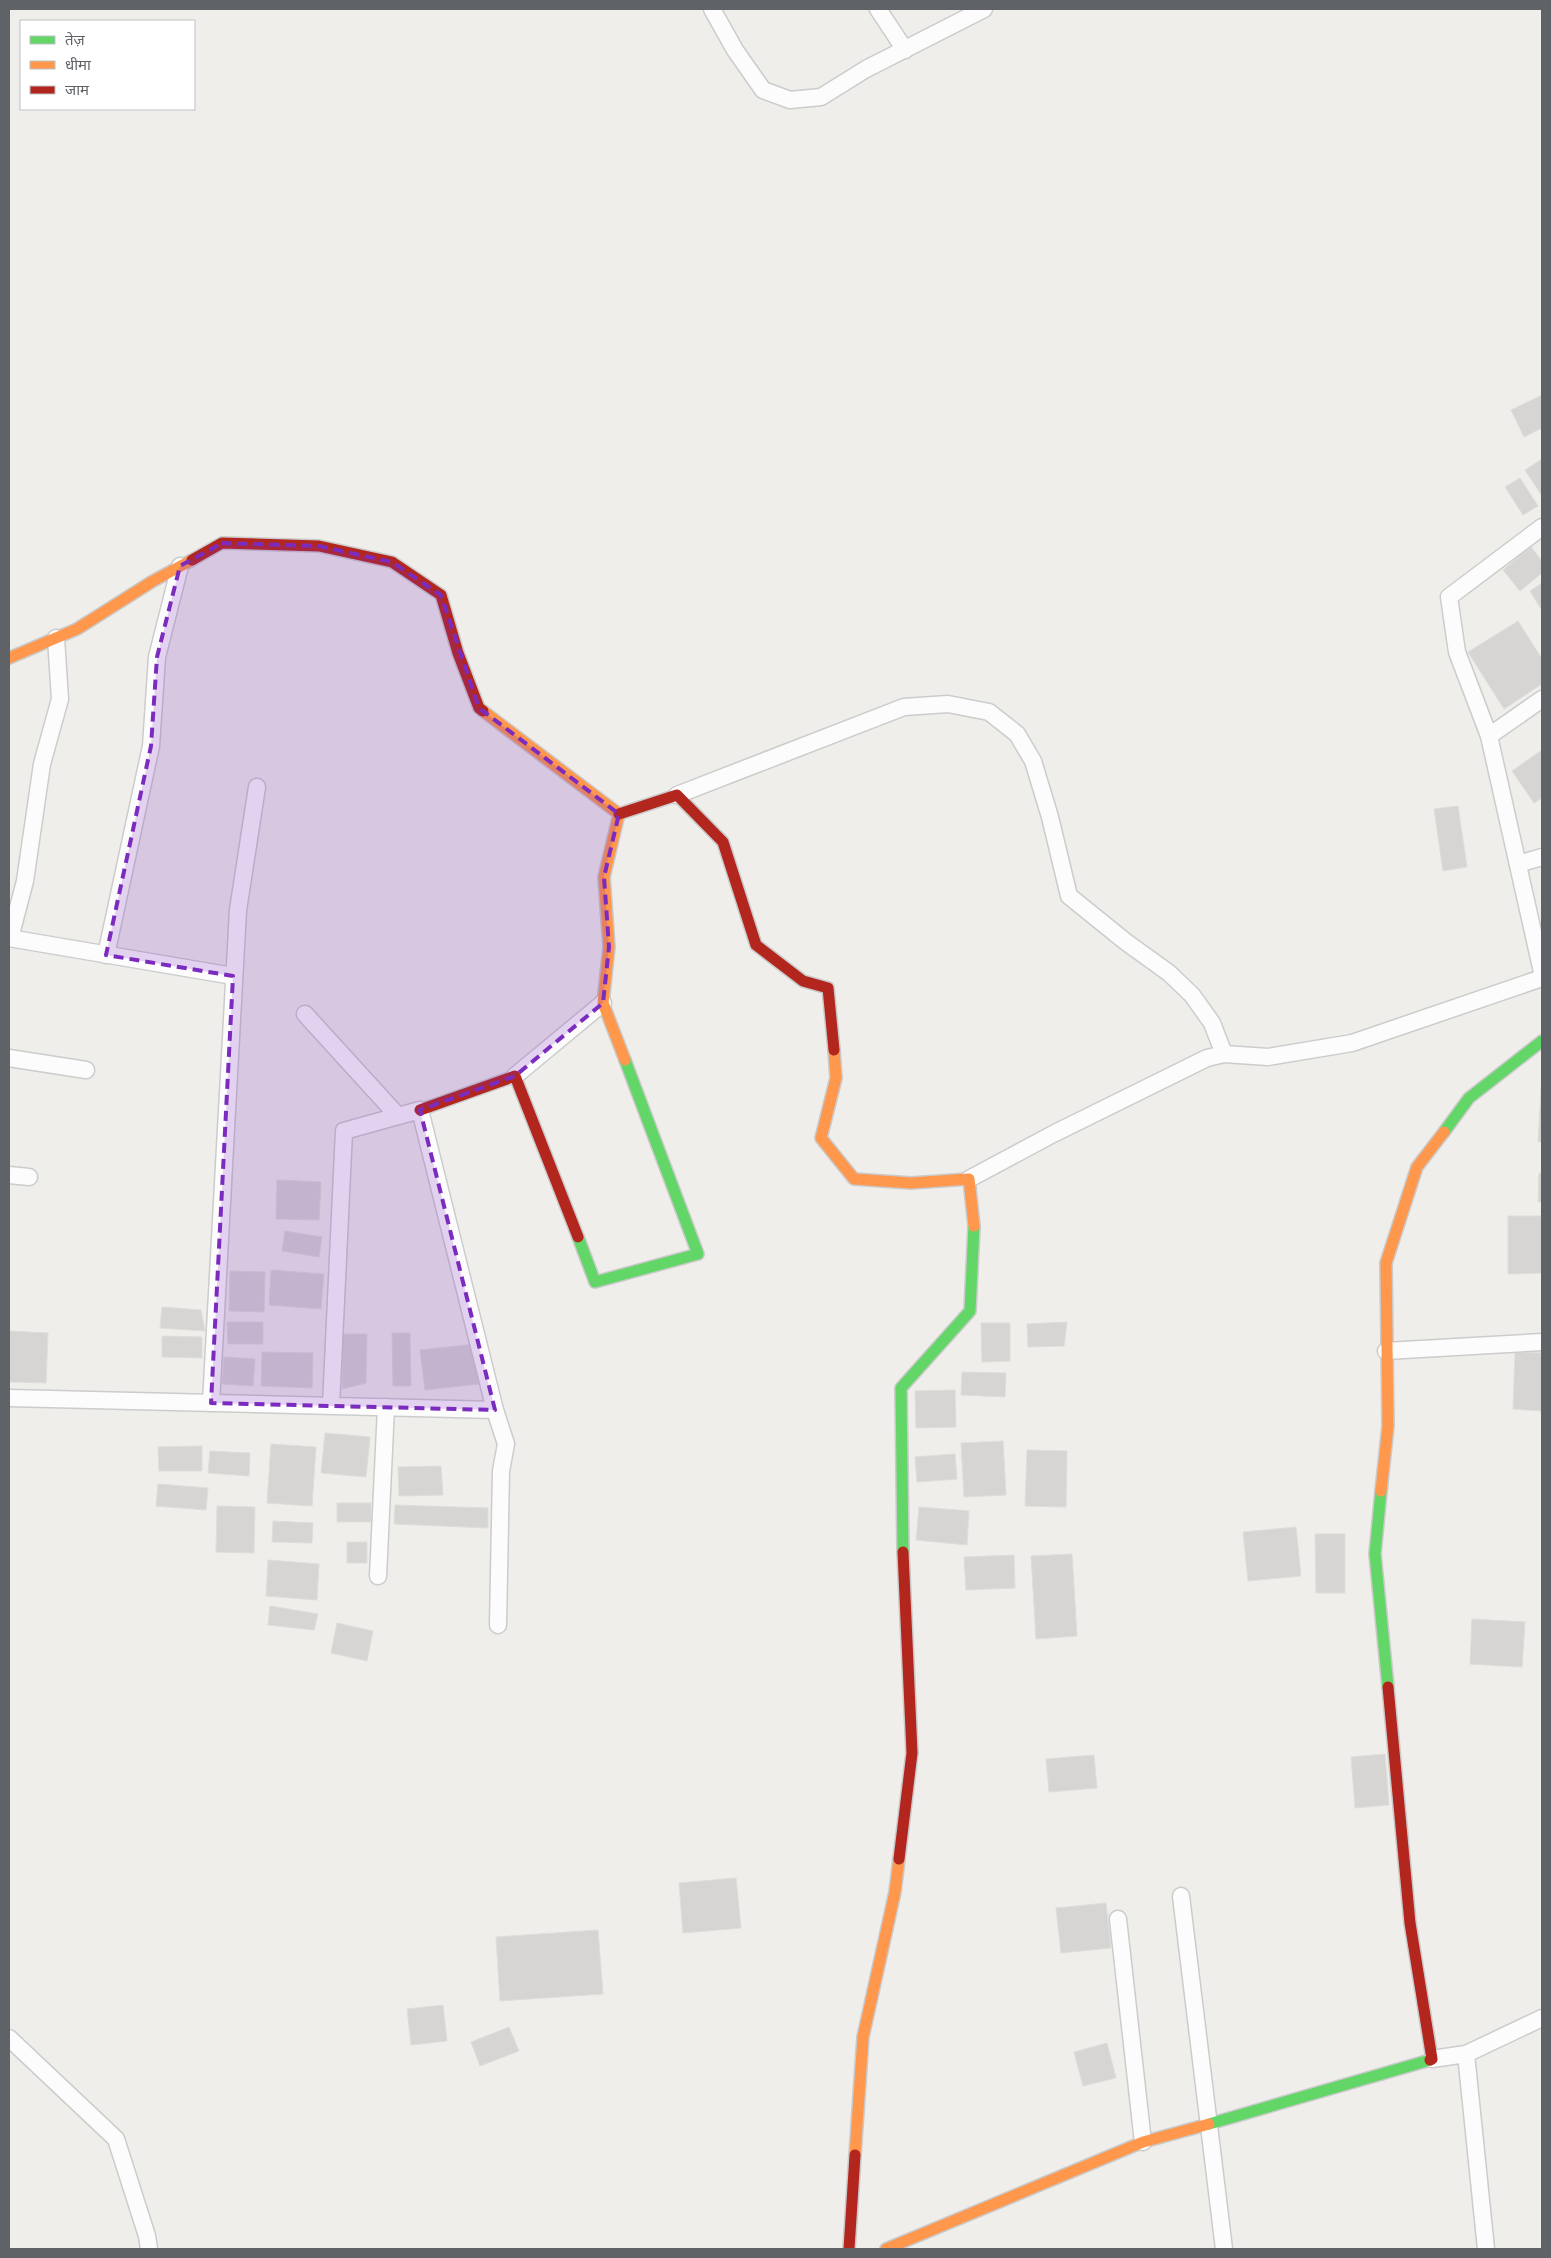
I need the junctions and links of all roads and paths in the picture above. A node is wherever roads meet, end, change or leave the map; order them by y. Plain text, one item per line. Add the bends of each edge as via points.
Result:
1 (712, 9) edge
2 (878, 9) edge
3 (984, 9) edge
4 (905, 50) junction
5 (1542, 527) edge
6 (180, 566) junction
7 (56, 638) junction
8 (9, 658) edge
9 (1542, 699) edge
10 (1489, 736) junction
11 (257, 787) dead end
12 (677, 795) junction
13 (619, 814) junction
14 (1542, 857) edge
15 (1518, 864) junction
16 (10, 938) edge
17 (106, 955) junction
18 (1542, 972) edge
19 (233, 976) junction
20 (1542, 978) edge
21 (603, 1003) junction
22 (305, 1014) dead end
23 (1542, 1041) edge
24 (1224, 1054) junction
25 (9, 1058) edge
26 (86, 1070) dead end
27 (515, 1076) junction
28 (420, 1110) junction
29 (398, 1116) junction
30 (9, 1175) edge
31 (30, 1177) dead end
32 (969, 1179) junction
33 (1542, 1342) edge
34 (1386, 1350) junction
35 (9, 1398) edge
36 (211, 1403) junction
37 (331, 1406) junction
38 (386, 1407) junction
39 (494, 1410) junction
40 (378, 1576) dead end
41 (498, 1625) dead end
42 (1181, 1896) dead end
43 (1118, 1919) dead end
44 (1542, 2018) edge
45 (9, 2038) edge
46 (1466, 2054) junction
47 (1432, 2059) junction
48 (1208, 2124) junction
49 (1143, 2142) junction
50 (149, 2249) edge
51 (849, 2249) edge
52 (886, 2249) edge
53 (1224, 2249) edge
54 (1486, 2249) edge

1 - 4 street via 763,90 790,100 821,97
2 - 4 street
3 - 4 street
5 - 10 street via 1449,597 1457,652
6 - 7 street via 77,629
6 - 13 street via 222,543 319,546 392,562 441,595 479,708
6 - 17 street via 157,657 151,746
7 - 8 street
7 - 16 street via 60,699 42,764 25,881
9 - 10 street
10 - 15 street
11 - 19 street via 238,910
12 - 13 street
12 - 24 street via 904,707 948,704 989,712 1017,734 1033,761 1069,896 1169,973 1192,995 1212,1023
12 - 32 street via 722,842 756,945 803,981 828,988 836,1078 821,1138 854,1179 911,1183
13 - 21 street via 604,878 609,948
14 - 15 street
15 - 18 street
16 - 17 street
17 - 19 street
19 - 36 street
20 - 24 street via 1352,1043 1268,1057
21 - 27 street
21 - 27 street via 698,1254 595,1282
22 - 29 street
23 - 34 street via 1469,1098 1417,1167 1386,1263
24 - 32 street via 1207,1058 1164,1079
25 - 26 street
27 - 28 street
28 - 29 street
28 - 39 street
29 - 37 street via 344,1131
30 - 31 street
32 - 51 street via 974,1226 970,1311 901,1388 903,1553 912,1753 895,1892 863,2037
33 - 34 street
34 - 47 street via 1388,1426 1375,1554 1410,1923
35 - 36 street
36 - 37 street
37 - 38 street
38 - 39 street
38 - 40 street
39 - 41 street via 506,1444 501,1471
42 - 48 street
43 - 49 street
44 - 46 street
45 - 50 street via 116,2139
46 - 47 street
46 - 54 street
47 - 48 street
48 - 49 street
48 - 53 street
49 - 52 street

